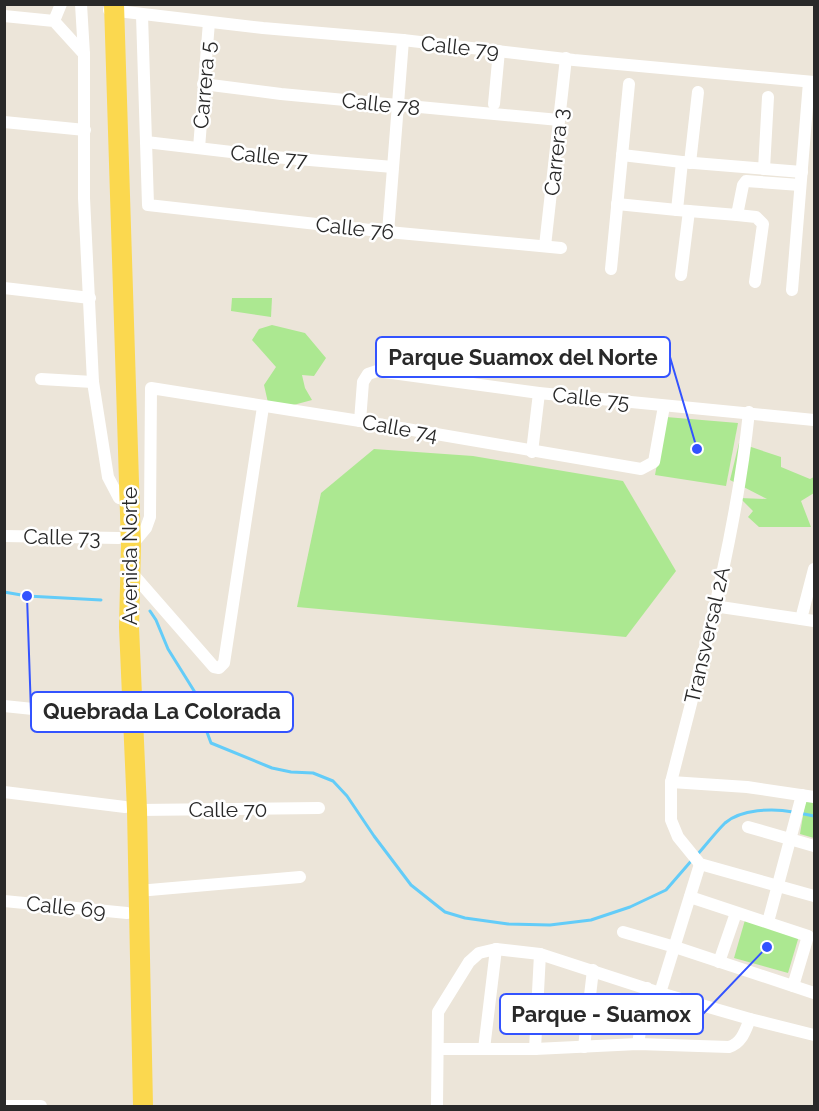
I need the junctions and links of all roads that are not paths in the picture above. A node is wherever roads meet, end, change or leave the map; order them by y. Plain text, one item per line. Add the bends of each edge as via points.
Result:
1 (62, 4) edge
2 (81, 4) edge
3 (110, 7) edge
4 (142, 15) junction
5 (4, 16) edge
6 (54, 21) junction
7 (209, 22) junction
8 (403, 40) junction
9 (499, 51) junction
10 (84, 54) junction
11 (566, 58) junction
12 (812, 82) edge
13 (203, 84) junction
14 (629, 84) dead end
15 (698, 92) dead end
16 (768, 97) dead end
17 (494, 104) dead end
18 (398, 106) junction
19 (559, 120) junction
20 (4, 122) edge
21 (85, 130) junction
22 (146, 142) junction
23 (199, 148) junction
24 (622, 155) junction
25 (686, 163) junction
26 (393, 167) junction
27 (764, 169) junction
28 (801, 178) junction
29 (617, 204) junction
30 (683, 211) junction
31 (737, 215) junction
32 (388, 232) junction
33 (545, 246) junction
34 (561, 248) dead end
35 (611, 269) dead end
36 (681, 275) dead end
37 (755, 282) dead end
38 (4, 288) edge
39 (792, 290) dead end
40 (90, 298) junction
41 (41, 379) dead end
42 (93, 382) junction
43 (539, 393) junction
44 (263, 406) junction
45 (664, 406) junction
46 (749, 412) junction
47 (814, 420) edge
48 (360, 421) junction
49 (532, 452) junction
50 (119, 498) junction
51 (4, 536) edge
52 (125, 542) junction
53 (814, 569) edge
54 (131, 572) junction
55 (714, 606) junction
56 (801, 619) junction
57 (814, 621) edge
58 (4, 706) edge
59 (120, 718) junction
60 (671, 782) junction
61 (4, 792) edge
62 (806, 799) edge
63 (131, 808) junction
64 (319, 808) dead end
65 (748, 827) dead end
66 (790, 839) junction
67 (814, 846) edge
68 (700, 864) junction
69 (300, 877) dead end
70 (778, 885) junction
71 (138, 891) junction
72 (814, 896) edge
73 (690, 897) junction
74 (4, 901) edge
75 (127, 913) junction
76 (736, 913) junction
77 (768, 922) junction
78 (623, 932) dead end
79 (675, 947) junction
80 (496, 949) junction
81 (540, 954) junction
82 (719, 962) junction
83 (593, 970) junction
84 (793, 986) junction
85 (647, 988) junction
86 (660, 993) junction
87 (814, 993) edge
88 (750, 1019) junction
89 (814, 1035) edge
90 (638, 1044) junction
91 (584, 1047) junction
92 (438, 1049) junction
93 (484, 1049) junction
94 (535, 1049) junction
95 (4, 1106) edge
96 (41, 1107) edge
97 (133, 1107) edge
98 (143, 1107) edge
99 (437, 1107) edge

1 - 6 street
2 - 10 street
3 - 4 street, Calle 79
3 - 50 main road, Avenida Norte
3 - 52 main road, Avenida Norte
4 - 7 street, Calle 79
4 - 22 street
5 - 6 street
6 - 10 street
7 - 8 street, Calle 79
7 - 13 street, Carrera 5
8 - 9 street, Calle 79
8 - 18 street
9 - 11 street, Calle 79
9 - 17 street
10 - 21 street
11 - 12 street, Calle 79
11 - 19 street, Carrera 3
12 - 28 street
13 - 18 street, Calle 78
13 - 23 street, Carrera 5
14 - 24 street
15 - 25 street
16 - 27 street
18 - 19 street, Calle 78
18 - 26 street
19 - 33 street, Carrera 3
20 - 21 street
21 - 40 street via 84,198
22 - 23 street, Calle 77
22 - 32 street, Calle 76 via 148,205
23 - 26 street, Calle 77
24 - 25 street
24 - 29 street
25 - 27 street
25 - 30 street
26 - 32 street
27 - 28 street
28 - 31 street via 746,181
28 - 39 street
29 - 30 street
29 - 35 street
30 - 31 street
30 - 36 street
31 - 37 street via 756,217 763,224
32 - 33 street, Calle 76
33 - 34 street, Calle 76
38 - 40 street
40 - 42 street
41 - 42 street
42 - 50 street via 108,477
43 - 45 street, Calle 75
43 - 48 street, Calle 75 via 377,371 368,374 363,382
43 - 49 street
44 - 48 street, Calle 74
44 - 52 street, Calle 74 via 151,388 150,517 146,528
44 - 54 street via 224,663 219,668 214,667
45 - 46 street, Calle 75
45 - 49 street, Calle 74 via 654,462 648,467
46 - 47 street, Calle 75
46 - 55 street, Transversal 2A via 736,504
48 - 49 street, Calle 74
50 - 52 main road, Avenida Norte
51 - 52 street, Calle 73
52 - 54 main road, Avenida Norte
52 - 59 main road, Avenida Norte
53 - 56 street
54 - 63 main road, Avenida Norte
55 - 56 street
55 - 60 street, Transversal 2A
56 - 57 street
58 - 59 street
59 - 63 main road, Avenida Norte
60 - 62 street via 747,786
60 - 68 street, Transversal 2A via 671,820 678,837
61 - 63 street, Calle 70
62 - 66 street
63 - 64 street, Calle 70
63 - 71 main road, Avenida Norte
63 - 75 main road, Avenida Norte
65 - 66 street
66 - 67 street
66 - 70 street
68 - 70 street
68 - 73 street
69 - 71 street
70 - 72 street
70 - 77 street
71 - 98 main road, Avenida Norte
73 - 76 street
73 - 79 street
74 - 75 street, Calle 69
75 - 97 main road, Avenida Norte
76 - 77 street
76 - 82 street
77 - 84 street via 808,936
78 - 79 street
79 - 82 street
79 - 86 street
80 - 81 street
80 - 92 street via 479,952 469,962 438,1012
80 - 93 street
81 - 83 street
81 - 94 street
82 - 84 street
83 - 85 street
83 - 91 street
84 - 87 street
85 - 86 street
85 - 90 street
86 - 88 street
88 - 89 street
88 - 90 street via 741,1039 729,1047
90 - 91 street
91 - 94 street
92 - 93 street
92 - 99 street
93 - 94 street
95 - 96 street

